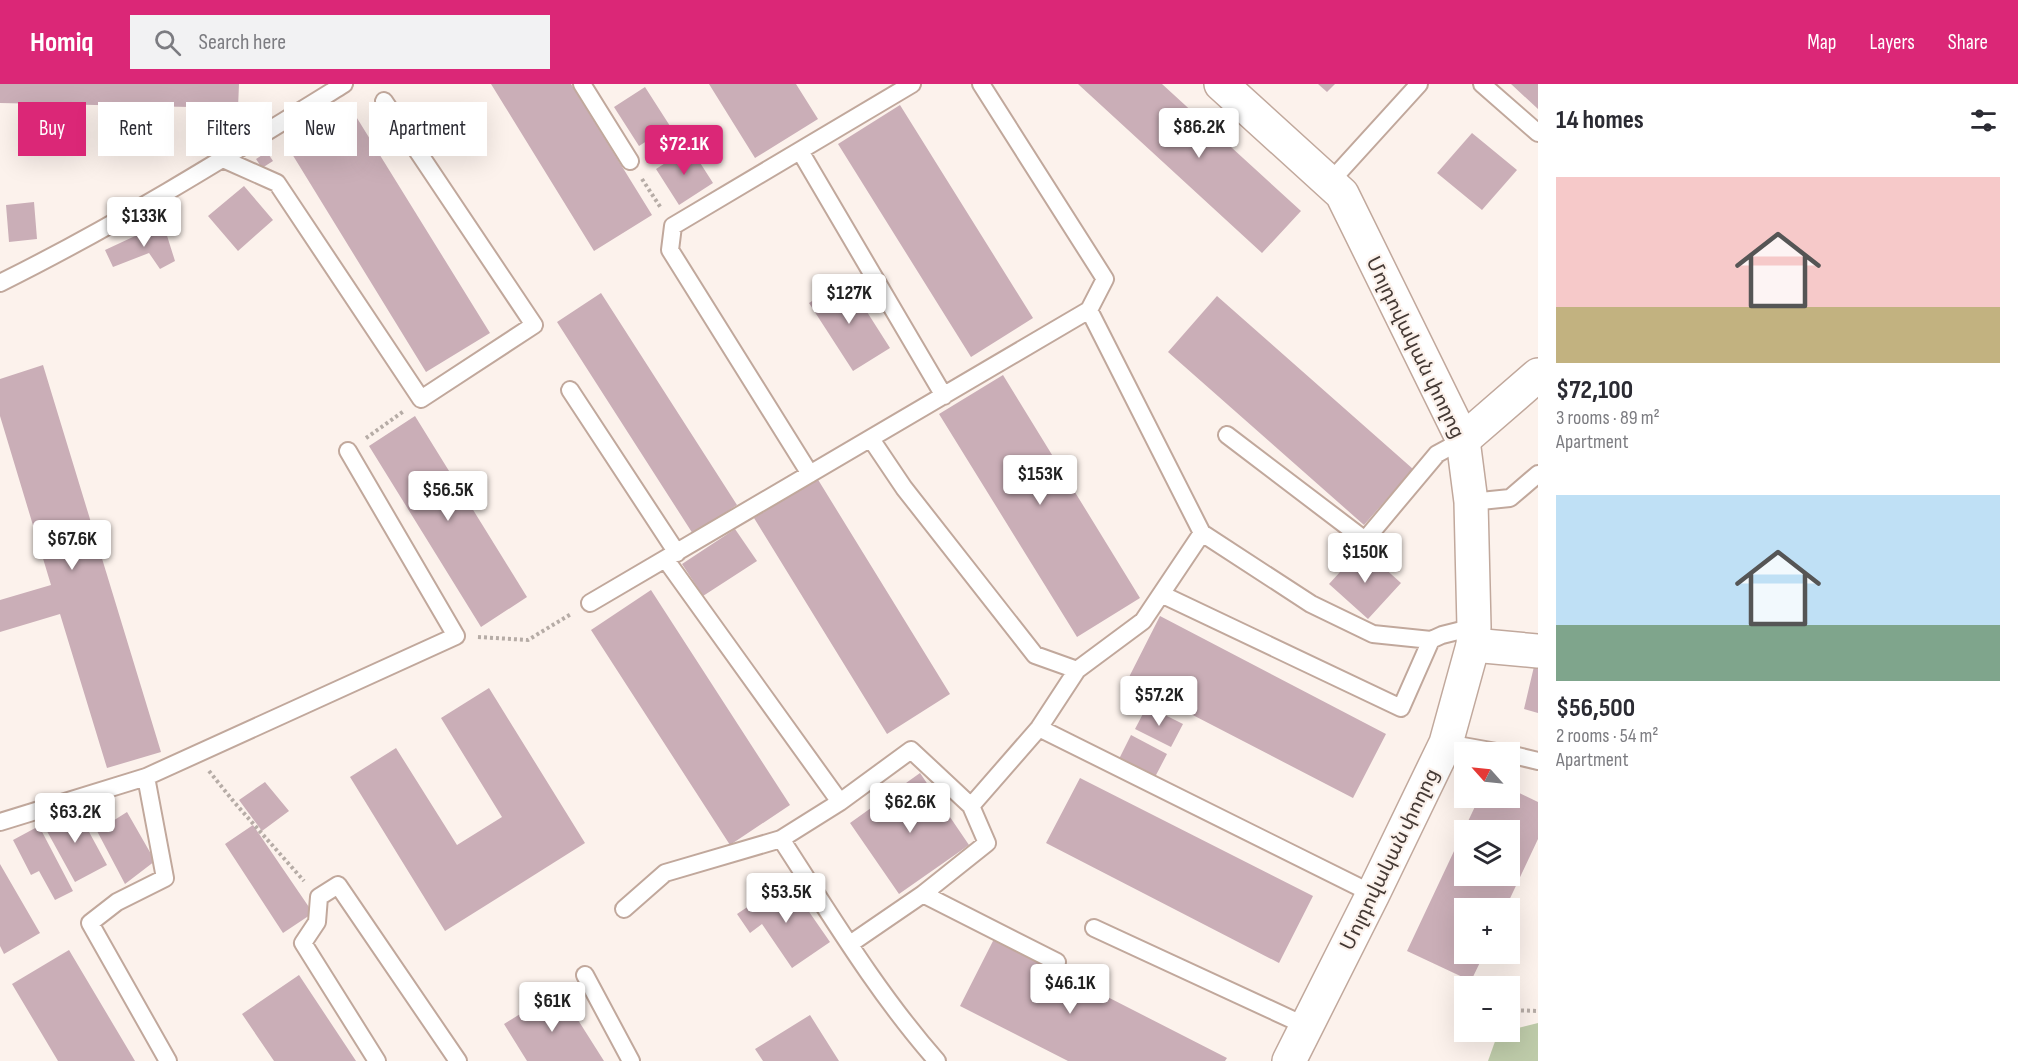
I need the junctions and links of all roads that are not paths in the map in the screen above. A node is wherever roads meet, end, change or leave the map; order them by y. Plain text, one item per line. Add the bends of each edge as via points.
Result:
1 (344, 84) edge
2 (582, 84) edge
3 (912, 84) edge
4 (981, 84) edge
5 (1221, 84) edge
6 (1419, 84) edge
7 (1482, 84) edge
8 (384, 101) dead end
9 (1538, 133) edge
10 (800, 151) junction
11 (223, 159) junction
12 (630, 161) road end
13 (1329, 183) junction
14 (0, 283) edge
15 (1089, 310) junction
16 (1538, 375) edge
17 (570, 390) dead end
18 (944, 396) junction
19 (1227, 435) dead end
20 (871, 439) junction
21 (1463, 440) junction
22 (348, 451) road end
23 (810, 474) junction
24 (1538, 474) edge
25 (1471, 502) junction
26 (1202, 533) junction
27 (672, 556) junction
28 (1161, 594) junction
29 (590, 603) road end
30 (1473, 636) junction
31 (1431, 640) junction
32 (1538, 651) edge
33 (1077, 670) junction
34 (1039, 728) junction
35 (1446, 743) junction
36 (1454, 744) edge
37 (1520, 757) edge
38 (1538, 761) edge
39 (146, 777) junction
40 (840, 802) junction
41 (971, 806) junction
42 (0, 822) edge
43 (781, 839) junction
44 (923, 894) junction
45 (1373, 894) junction
46 (624, 909) dead end
47 (1094, 928) dead end
48 (850, 944) junction
49 (1057, 962) dead end
50 (585, 975) dead end
51 (1306, 1026) junction
52 (168, 1061) edge
53 (377, 1061) edge
54 (458, 1061) edge
55 (631, 1061) edge
56 (937, 1061) edge
57 (1289, 1061) edge

1 - 11 lane
2 - 12 lane
3 - 10 lane
4 - 15 lane via 1104,279
5 - 13 street, Մոլդովական փողոց
6 - 13 lane
7 - 9 lane
8 - 11 lane via 534,325 421,399 277,183
10 - 18 lane
10 - 23 lane via 673,226 670,250
11 - 14 lane
13 - 21 street, Մոլդովական փողոց via 1342,194
15 - 18 lane
15 - 26 lane
16 - 21 street
17 - 27 lane
18 - 20 lane
19 - 21 lane via 1365,540 1437,454
20 - 23 lane
20 - 33 lane via 904,488 1035,655
21 - 25 street, Մոլդովական փողոց
22 - 39 lane via 456,636
23 - 27 lane
24 - 25 lane via 1510,498
25 - 30 street, Մոլդովական փողոց
26 - 28 lane
26 - 31 lane via 1311,604 1373,634
27 - 29 lane
27 - 40 lane
28 - 31 lane via 1401,708
28 - 33 lane via 1143,621
30 - 31 lane via 1442,635
30 - 32 street
30 - 35 street, Մոլդովական փողոց
33 - 34 lane
34 - 41 lane
34 - 45 lane
35 - 36 lane
35 - 45 street, Մոլդովական փողոց
37 - 38 lane
39 - 42 lane
39 - 52 lane via 165,878 117,902 90,923
40 - 41 lane via 911,750
40 - 43 lane
41 - 44 lane via 987,843
43 - 46 lane via 665,873
43 - 48 lane
44 - 48 lane
44 - 49 lane
45 - 51 street, Մոլդովական փողոց
47 - 51 lane
48 - 56 lane
50 - 55 lane
51 - 57 street, Մոլդովական փողոց
53 - 54 lane via 303,943 317,922 319,897 338,885

